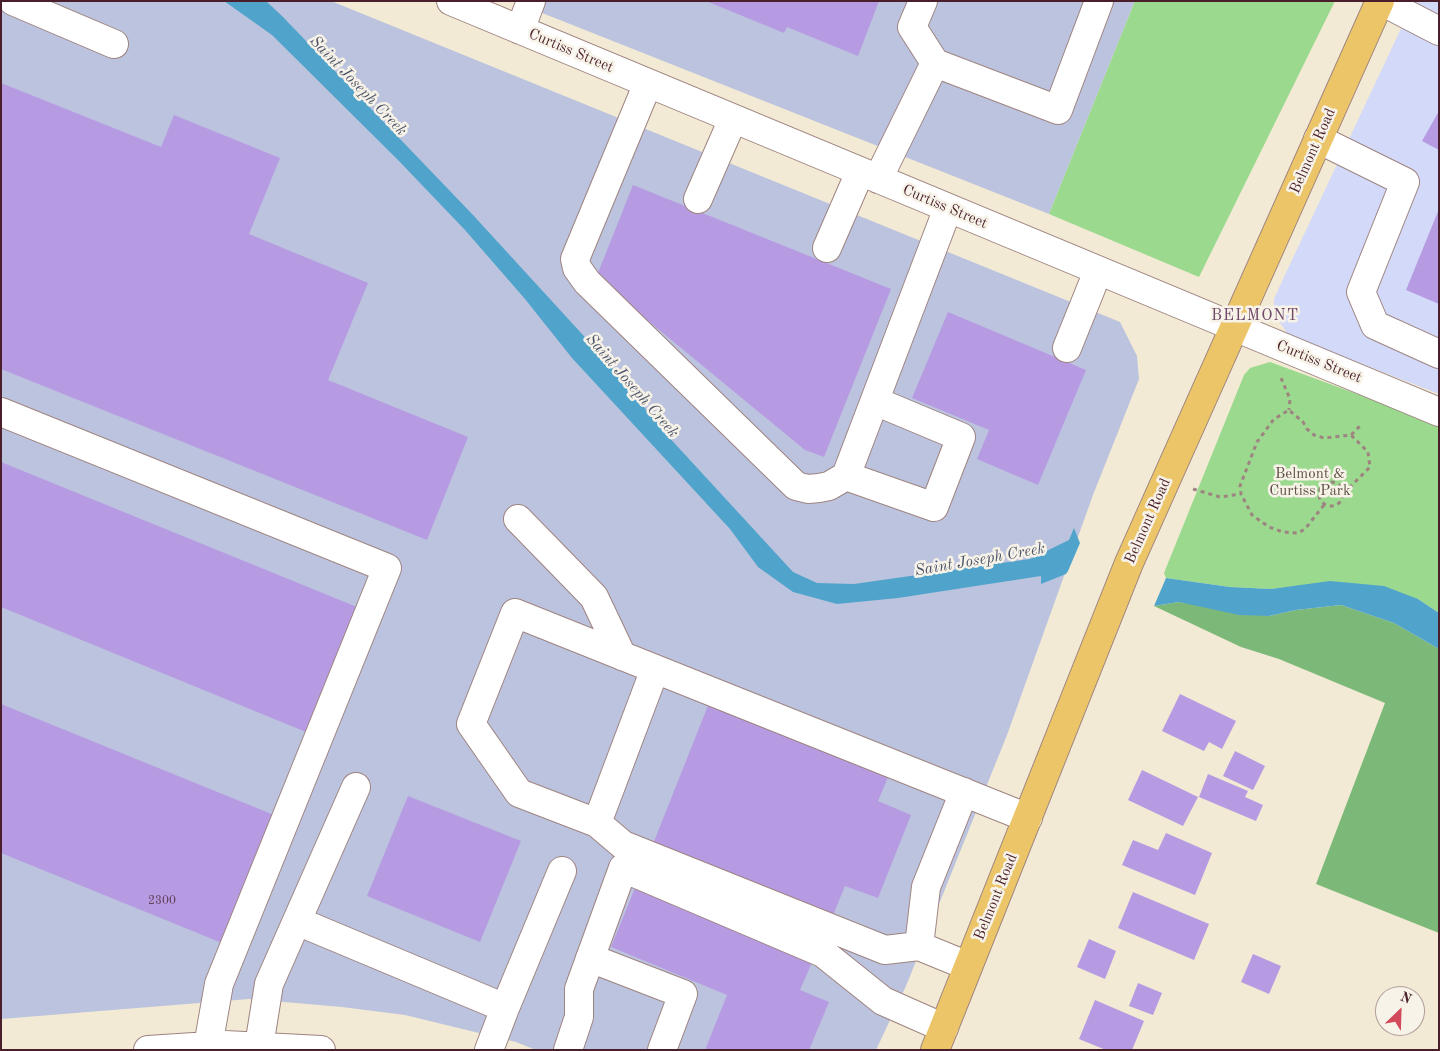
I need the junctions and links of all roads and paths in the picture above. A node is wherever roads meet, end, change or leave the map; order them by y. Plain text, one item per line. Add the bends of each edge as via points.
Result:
1 (13, 1) edge
2 (451, 1) edge
3 (531, 1) edge
4 (923, 1) edge
5 (1099, 1) edge
6 (1381, 1) edge
7 (520, 30) junction
8 (1439, 31) edge
9 (114, 44) dead end
10 (935, 63) junction
11 (648, 83) junction
12 (733, 119) junction
13 (1318, 139) junction
14 (869, 176) junction
15 (698, 199) dead end
16 (948, 208) junction
17 (827, 248) dead end
18 (1098, 271) junction
19 (1234, 327) junction
20 (1067, 348) dead end
21 (1439, 354) edge
22 (1278, 372) dead end
23 (875, 401) junction
24 (1289, 410) junction
25 (1, 412) edge
26 (1439, 412) edge
27 (1361, 425) dead end
28 (1351, 435) junction
29 (846, 476) junction
30 (1167, 479) junction
31 (1342, 488) junction
32 (1241, 494) junction
33 (1324, 505) junction
34 (518, 519) dead end
35 (622, 656) junction
36 (655, 669) junction
37 (356, 787) dead end
38 (964, 792) junction
39 (1028, 818) junction
40 (597, 823) junction
41 (562, 871) dead end
42 (297, 920) junction
43 (919, 946) junction
44 (590, 958) junction
45 (968, 966) junction
46 (505, 1008) junction
47 (939, 1039) edge
48 (208, 1046) junction
49 (259, 1046) junction
50 (148, 1050) edge
51 (321, 1050) edge
52 (489, 1050) edge
53 (568, 1050) edge
54 (662, 1050) edge

1 - 9 street
2 - 7 street, Curtiss Street
3 - 7 street
4 - 10 street via 912,27
5 - 10 street via 1058,110
6 - 8 street
6 - 13 main road, Belmont Road
7 - 11 street, Curtiss Street
10 - 14 street
11 - 12 street, Curtiss Street
11 - 29 street via 575,259 577,268 796,486 819,488
12 - 14 street, Curtiss Street
12 - 15 street
13 - 19 main road, Belmont Road
13 - 21 street via 1404,182 1361,292 1375,325
14 - 16 street, Curtiss Street
14 - 17 street
16 - 18 street, Curtiss Street
16 - 23 street
18 - 19 street, Curtiss Street
18 - 20 street
19 - 26 street, Curtiss Street
19 - 30 main road, Belmont Road
22 - 24 path via 1287,386
23 - 29 street
23 - 29 street via 961,437 934,507
24 - 28 path via 1314,435 1324,438
24 - 32 path via 1274,420 1257,442 1243,476
25 - 48 street via 387,568 219,984
27 - 28 path
28 - 31 path via 1368,452 1370,467 1348,489
30 - 32 path via 1207,494 1226,497
30 - 39 main road, Belmont Road via 1129,564
31 - 33 path via 1343,496 1339,503
31 - 33 path via 1332,482 1324,484 1318,494
32 - 33 path via 1259,521 1291,533 1305,529
34 - 35 street via 594,597
35 - 36 street
35 - 40 street via 515,613 471,724 519,793
36 - 38 street
36 - 40 street
37 - 42 street
38 - 39 street
38 - 43 street via 926,887
39 - 45 main road, Belmont Road
40 - 43 street via 623,845 885,950
41 - 46 street
42 - 46 street
42 - 49 street via 269,984
43 - 45 street
44 - 47 street via 623,868 822,953 883,1001
44 - 53 street via 579,989 579,1017
44 - 54 street via 683,994
45 - 47 main road, Belmont Road
46 - 52 street
48 - 49 street
48 - 50 street
49 - 51 street

